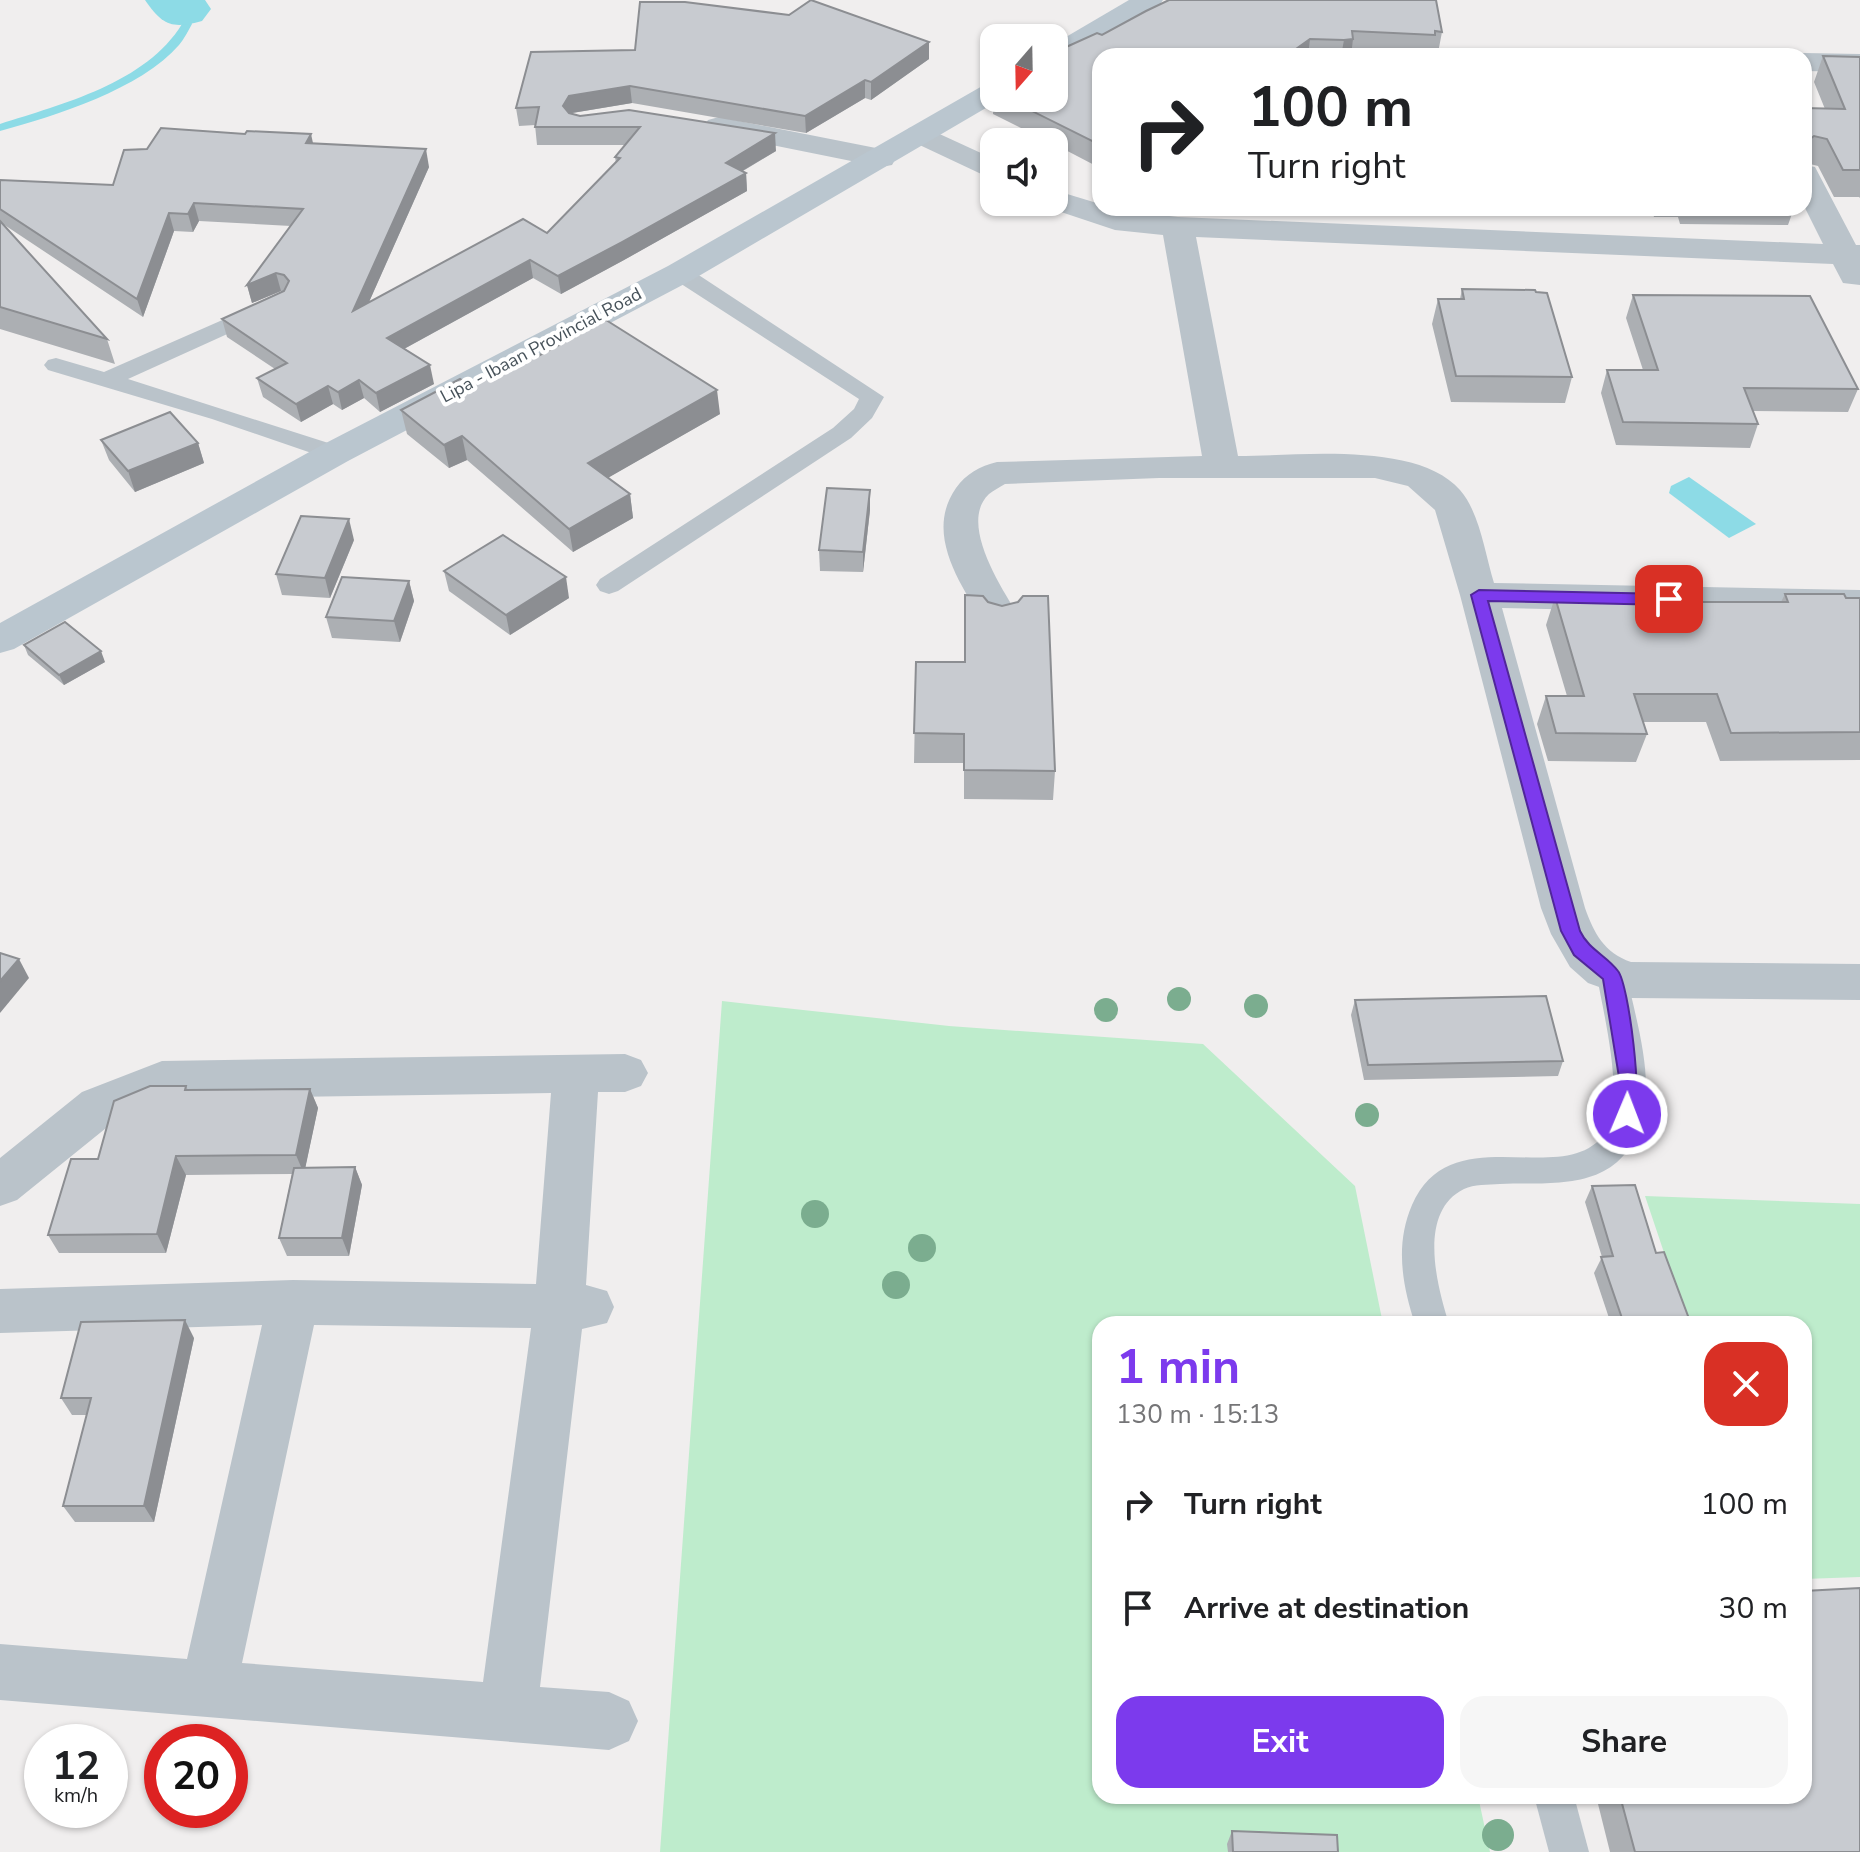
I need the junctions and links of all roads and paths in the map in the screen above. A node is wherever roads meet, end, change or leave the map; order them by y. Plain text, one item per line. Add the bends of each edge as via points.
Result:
1 (1149, 0) edge
2 (1068, 48) edge
3 (1812, 62) edge
4 (1860, 63) edge
5 (980, 99) edge
6 (687, 121) edge
7 (920, 134) junction
8 (881, 158) junction
9 (980, 164) edge
10 (1812, 188) edge
11 (1068, 205) edge
12 (1092, 214) edge
13 (1110, 216) edge
14 (1159, 219) edge
15 (1852, 255) edge
16 (680, 273) junction
17 (1860, 286) edge
18 (280, 301) edge
19 (56, 365) dead end
20 (106, 380) junction
21 (335, 453) junction
22 (1222, 466) junction
23 (609, 585) dead end
24 (1479, 595) junction
25 (1860, 603) edge
26 (1002, 620) edge
27 (0, 640) edge
28 (1612, 976) junction
29 (1860, 982) edge
30 (0, 1186) edge
31 (293, 1302) junction
32 (574, 1308) junction
33 (0, 1311) edge
34 (1430, 1316) edge
35 (0, 1672) edge
36 (208, 1691) junction
37 (508, 1714) junction
38 (609, 1721) dead end
39 (1556, 1804) edge
40 (1569, 1852) edge

1 - 2 main road
3 - 4 street
5 - 7 main road, Lipa - Ibaan Provincial Road
6 - 8 street
7 - 8 main road, Lipa - Ibaan Provincial Road
7 - 9 street
8 - 16 main road, Lipa - Ibaan Provincial Road
10 - 15 street
11 - 12 street
13 - 14 street
14 - 15 street
14 - 22 street
15 - 17 street
16 - 21 main road, Lipa - Ibaan Provincial Road
16 - 23 lane via 872,397 864,413 842,433
18 - 20 lane
19 - 20 lane
20 - 21 lane
21 - 27 main road, Lipa - Ibaan Provincial Road
22 - 24 street via 1375,467 1420,477 1446,497 1453,510
22 - 26 street via 1017,470 982,479 964,502 963,547
24 - 25 street
24 - 28 street via 1567,920 1580,950
28 - 29 street
28 - 34 lane via 1629,1077 1627,1114 1618,1141 1603,1159 1573,1169 1475,1171 1441,1186 1427,1205 1418,1236 1419,1280
30 - 32 street via 99,1106 162,1080 600,1074
31 - 32 street
31 - 33 street
31 - 36 street
32 - 37 street
35 - 36 street
36 - 37 street
37 - 38 street
39 - 40 lane

